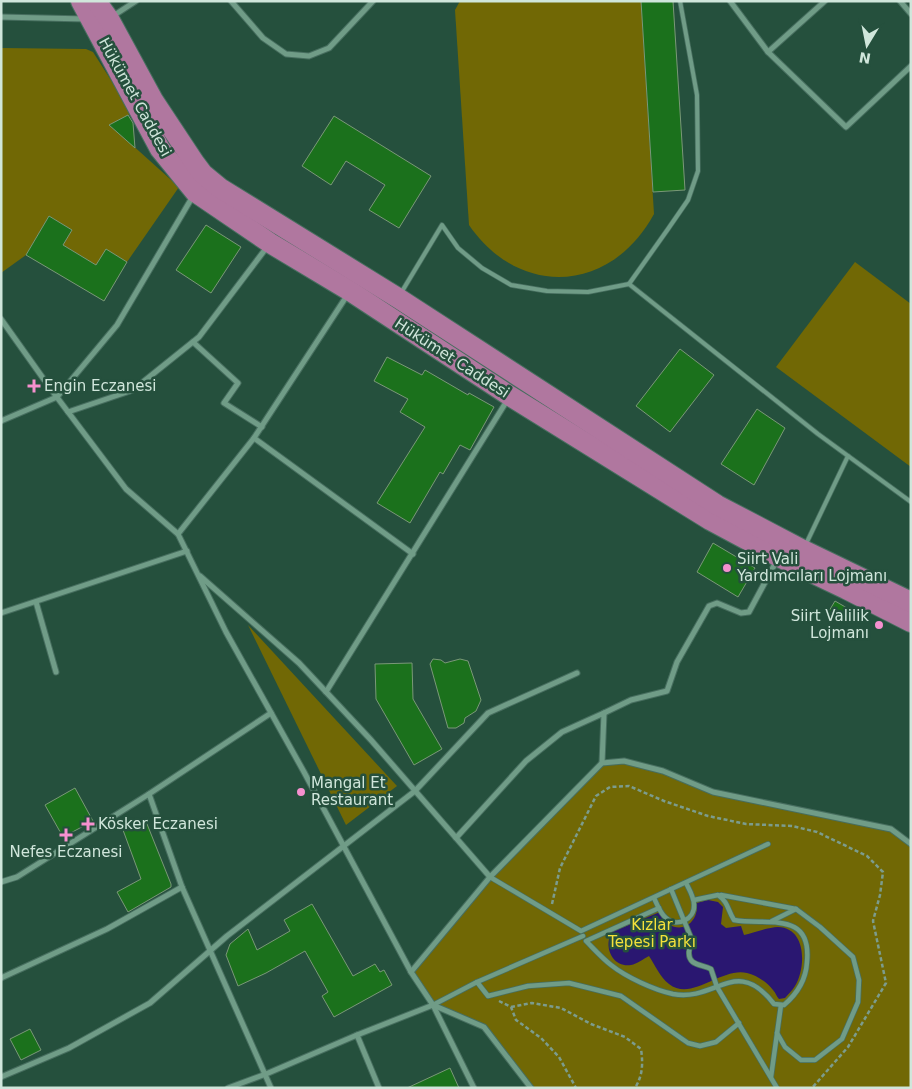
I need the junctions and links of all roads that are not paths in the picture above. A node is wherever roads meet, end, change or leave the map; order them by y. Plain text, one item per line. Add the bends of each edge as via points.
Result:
1 (81, 1) edge
2 (136, 1) edge
3 (231, 1) edge
4 (373, 1) edge
5 (680, 1) edge
6 (730, 1) edge
7 (825, 1) edge
8 (900, 1) edge
9 (99, 13) edge
10 (911, 14) edge
11 (1, 17) edge
12 (768, 52) junction
13 (911, 66) edge
14 (195, 192) junction
15 (270, 243) junction
16 (629, 284) junction
17 (350, 291) junction
18 (398, 298) junction
19 (1, 318) edge
20 (193, 342) junction
21 (510, 396) junction
22 (57, 397) junction
23 (68, 412) junction
24 (1, 421) edge
25 (262, 427) junction
26 (254, 438) junction
27 (848, 456) junction
28 (911, 502) edge
29 (178, 534) junction
30 (803, 550) junction
31 (187, 551) junction
32 (413, 554) junction
33 (778, 557) junction
34 (198, 574) junction
35 (36, 602) junction
36 (911, 602) edge
37 (1, 613) edge
38 (911, 622) edge
39 (56, 672) dead end
40 (577, 673) dead end
41 (326, 692) junction
42 (271, 713) junction
43 (604, 713) junction
44 (602, 763) junction
45 (415, 791) junction
46 (149, 794) junction
47 (456, 838) junction
48 (768, 844) dead end
49 (911, 844) edge
50 (344, 846) junction
51 (490, 877) junction
52 (1, 882) edge
53 (686, 883) junction
54 (182, 887) junction
55 (671, 889) junction
56 (718, 895) junction
57 (654, 898) junction
58 (694, 900) junction
59 (659, 908) junction
60 (796, 910) junction
61 (684, 921) junction
62 (771, 921) junction
63 (583, 936) junction
64 (211, 951) junction
65 (411, 972) junction
66 (1, 978) edge
67 (477, 982) junction
68 (717, 987) junction
69 (433, 1005) junction
70 (781, 1005) junction
71 (739, 1023) junction
72 (777, 1033) junction
73 (358, 1035) junction
74 (266, 1074) junction
75 (1, 1077) edge
76 (771, 1077) junction
77 (228, 1088) edge
78 (271, 1088) edge
79 (379, 1088) edge
80 (474, 1088) edge
81 (532, 1088) edge
82 (777, 1088) edge

1 - 9 main road, Hükümet Caddesi
2 - 9 street
3 - 4 street via 263,38 286,54 309,56 329,48
5 - 16 lane via 697,95 698,171 688,200
6 - 12 street
7 - 12 street
8 - 10 street
9 - 11 street
9 - 14 main road, Hükümet Caddesi via 160,149
9 - 18 main road via 203,174 220,188
12 - 13 street via 846,127
14 - 15 main road, Hükümet Caddesi
14 - 22 street via 117,325
15 - 17 main road, Hükümet Caddesi
15 - 20 street
16 - 18 lane via 588,292 547,292 511,285 482,268 458,248 442,226
16 - 27 lane
17 - 21 main road, Hükümet Caddesi
17 - 25 street
18 - 30 main road via 717,505
19 - 22 street
20 - 23 street via 134,390
20 - 25 street via 238,383 224,403
21 - 32 street
21 - 33 main road, Hükümet Caddesi via 710,520
22 - 23 street
22 - 24 street
23 - 29 street via 126,489
25 - 26 street
26 - 29 street
26 - 32 street
27 - 28 lane
27 - 30 lane
29 - 31 street
30 - 36 main road
31 - 34 street
31 - 35 street
32 - 41 street
33 - 38 main road, Hükümet Caddesi
33 - 43 street via 749,612 742,614 717,603 709,606 677,662 667,691 631,700
34 - 41 street via 299,662
34 - 42 street
35 - 37 street
35 - 39 street
40 - 45 street via 488,713
41 - 45 street
42 - 46 street
42 - 50 street
43 - 44 street
43 - 47 street via 562,732 526,761
44 - 49 street via 624,762 663,771 712,792 891,829
44 - 51 street
45 - 47 street
45 - 50 street
46 - 52 street via 17,877
46 - 54 street
47 - 51 street
48 - 53 street
50 - 64 street
50 - 65 street
51 - 63 street
51 - 65 street
53 - 55 street
53 - 58 street
54 - 64 street
54 - 66 street via 107,930
55 - 57 street
55 - 61 street
56 - 58 street
56 - 60 street
56 - 62 street via 728,903 734,920
57 - 59 street
57 - 63 street
58 - 61 street via 694,911
59 - 61 street via 671,921
59 - 63 street
60 - 62 street
60 - 72 street via 853,957 859,980 858,1002 842,1039 815,1060 801,1060 785,1047
61 - 68 street via 692,940 688,951 690,958 694,964 711,969
62 - 70 street via 804,933 808,944 803,981 792,998
63 - 67 street
63 - 68 street via 611,966 656,990 693,994
64 - 74 street
64 - 75 street via 150,1003 69,1048
65 - 69 street
67 - 69 street
67 - 71 street via 488,996 528,986 569,983 621,996 688,1043 700,1046 716,1042
68 - 70 street via 739,980 751,982 774,1004
68 - 71 street
69 - 73 street
69 - 80 street
69 - 81 street via 484,1027
70 - 72 street
71 - 76 street
72 - 76 street
73 - 74 street
73 - 79 street
74 - 77 street
74 - 78 street
76 - 82 street

